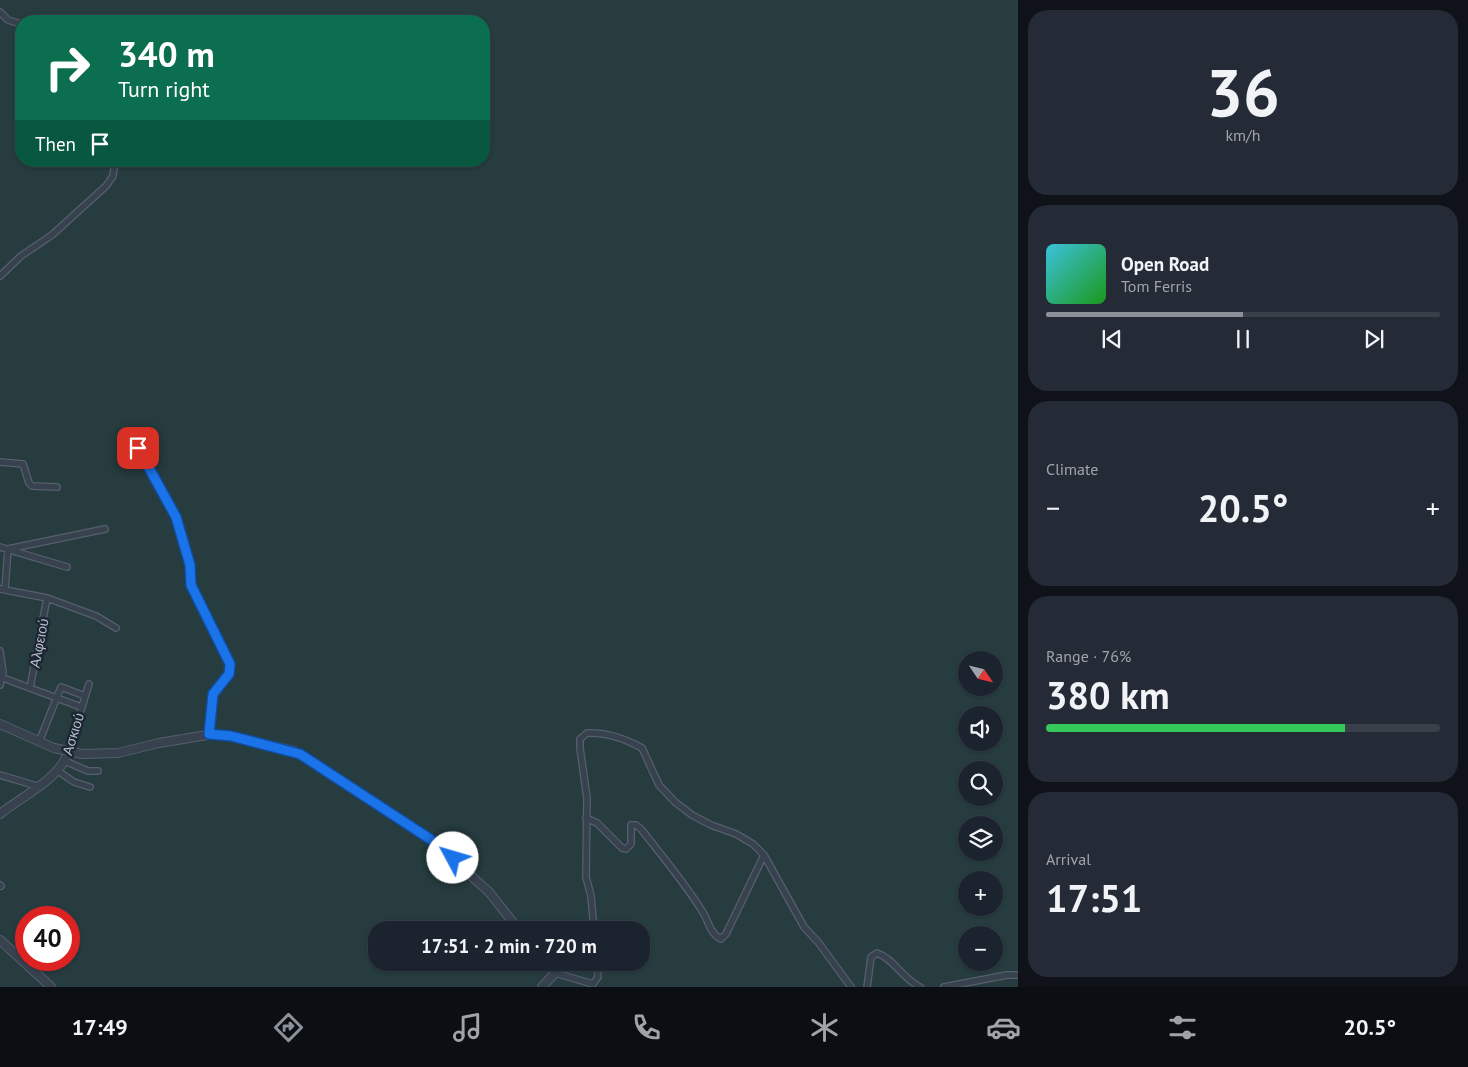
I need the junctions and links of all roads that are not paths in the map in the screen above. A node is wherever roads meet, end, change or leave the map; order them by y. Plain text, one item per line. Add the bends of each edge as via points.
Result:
1 (0, 12) edge
2 (15, 22) edge
3 (115, 167) edge
4 (0, 276) edge
5 (138, 448) dead end
6 (0, 462) edge
7 (57, 486) dead end
8 (105, 529) dead end
9 (0, 547) edge
10 (8, 549) junction
11 (67, 567) dead end
12 (2, 589) edge
13 (47, 598) junction
14 (116, 628) dead end
15 (0, 651) edge
16 (3, 678) junction
17 (89, 684) dead end
18 (0, 685) edge
19 (30, 688) junction
20 (85, 696) junction
21 (57, 698) junction
22 (82, 707) junction
23 (0, 724) edge
24 (209, 734) junction
25 (39, 742) junction
26 (68, 752) junction
27 (65, 761) junction
28 (58, 771) junction
29 (98, 771) dead end
30 (0, 775) edge
31 (37, 786) junction
32 (90, 787) dead end
33 (0, 814) edge
34 (586, 818) junction
35 (764, 854) junction
36 (512, 921) edge
37 (593, 921) edge
38 (0, 940) edge
39 (598, 971) edge
40 (555, 973) joint
41 (1018, 975) edge
42 (51, 987) edge
43 (542, 987) edge
44 (851, 987) edge
45 (867, 987) edge
46 (920, 987) edge
47 (944, 987) edge

1 - 2 street
3 - 4 street via 114,176 106,186
5 - 24 street via 176,517 190,565 191,585 230,664 229,674 213,694
6 - 7 street via 23,464 32,486
8 - 10 street
9 - 10 street
10 - 11 street
10 - 12 street
12 - 13 street
13 - 14 street via 96,616
13 - 19 street, Αλφειού
15 - 16 street
16 - 18 street
16 - 19 street
17 - 20 street, Ασκιού
19 - 21 street
20 - 21 street via 61,687
20 - 22 street, Ασκιού
21 - 22 street
21 - 25 street
22 - 26 street, Ασκιού
23 - 25 street
24 - 26 street via 118,754
24 - 36 street via 294,751 304,757 442,849 496,899
25 - 26 street
26 - 27 street, Ασκιού
27 - 28 street, Ασκιού
27 - 29 street via 88,772
28 - 31 street, Ασκιού
28 - 32 street via 74,782
30 - 31 street
31 - 33 street, Ασκιού
34 - 35 street via 586,773 580,739 587,733 613,735 642,748 659,785 681,806 711,825 736,834
34 - 35 street via 597,823 626,849 630,844 631,825 641,828 686,888 714,936 721,939
34 - 37 street via 586,877
35 - 44 street via 804,927
38 - 42 street
39 - 40 street via 593,984
40 - 43 street
41 - 47 street
45 - 46 street via 870,957 877,953 886,956 902,975

